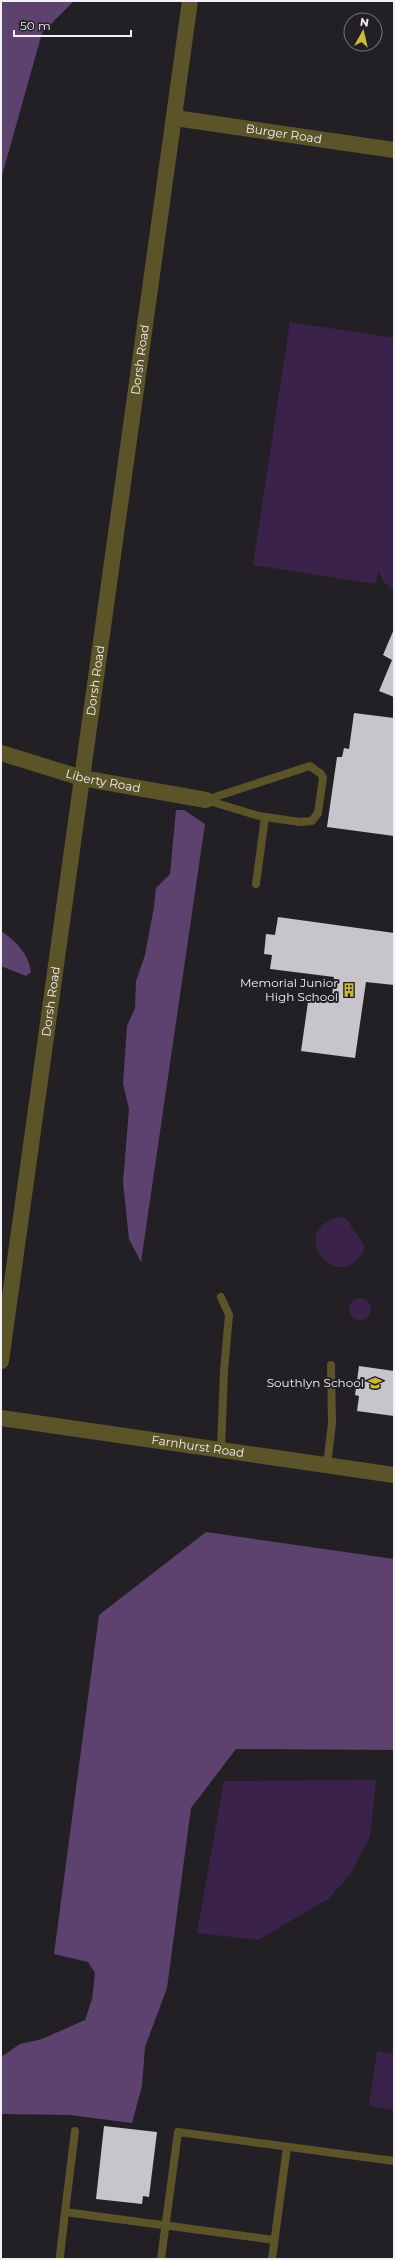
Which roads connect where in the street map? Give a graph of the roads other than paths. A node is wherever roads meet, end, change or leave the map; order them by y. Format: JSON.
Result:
{"nodes":[{"id":1,"x":190,"y":1,"type":"edge"},
{"id":2,"x":175,"y":118,"type":"junction"},
{"id":3,"x":394,"y":150,"type":"edge"},
{"id":4,"x":1,"y":753,"type":"edge"},
{"id":5,"x":82,"y":778,"type":"junction"},
{"id":6,"x":206,"y":800,"type":"junction"},
{"id":7,"x":265,"y":817,"type":"junction"},
{"id":8,"x":256,"y":884,"type":"dead end"},
{"id":9,"x":221,"y":1297,"type":"dead end"},
{"id":10,"x":1,"y":1361,"type":"edge"},
{"id":11,"x":331,"y":1365,"type":"dead end"},
{"id":12,"x":1,"y":1418,"type":"edge"},
{"id":13,"x":220,"y":1449,"type":"junction"},
{"id":14,"x":327,"y":1465,"type":"junction"},
{"id":15,"x":394,"y":1475,"type":"edge"},
{"id":16,"x":75,"y":2131,"type":"dead end"},
{"id":17,"x":287,"y":2147,"type":"junction"},
{"id":18,"x":394,"y":2161,"type":"edge"},
{"id":19,"x":65,"y":2212,"type":"junction"},
{"id":20,"x":165,"y":2226,"type":"junction"},
{"id":21,"x":274,"y":2240,"type":"junction"},
{"id":22,"x":60,"y":2256,"type":"dead end"},
{"id":23,"x":161,"y":2259,"type":"edge"},
{"id":24,"x":272,"y":2259,"type":"edge"}],
"edges":[{"from":1,"to":2,"type":"street","name":"Dorsh Road"},
{"from":2,"to":3,"type":"street","name":"Burger Road"},
{"from":2,"to":5,"type":"street","name":"Dorsh Road"},
{"from":4,"to":5,"type":"street","name":"Liberty Road"},
{"from":5,"to":6,"type":"street","name":"Liberty Road"},
{"from":5,"to":10,"type":"street","name":"Dorsh Road"},
{"from":6,"to":7,"type":"lane"},
{"from":6,"to":7,"type":"lane"},
{"from":7,"to":8,"type":"lane"},
{"from":9,"to":13,"type":"lane"},
{"from":11,"to":14,"type":"lane"},
{"from":12,"to":13,"type":"street","name":"Farnhurst Road"},
{"from":13,"to":14,"type":"street","name":"Farnhurst Road"},
{"from":14,"to":15,"type":"street","name":"Farnhurst Road"},
{"from":16,"to":19,"type":"lane"},
{"from":17,"to":18,"type":"lane"},
{"from":17,"to":20,"type":"lane"},
{"from":17,"to":21,"type":"lane"},
{"from":19,"to":20,"type":"lane"},
{"from":19,"to":22,"type":"lane"},
{"from":20,"to":21,"type":"lane"},
{"from":20,"to":23,"type":"lane"},
{"from":21,"to":24,"type":"lane"}]}
